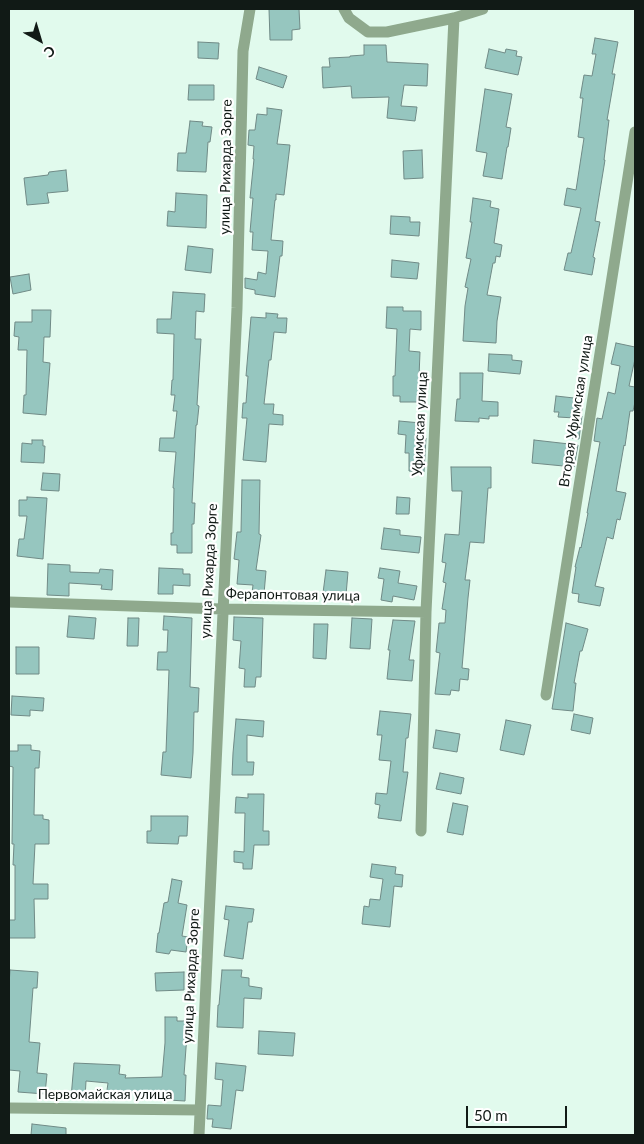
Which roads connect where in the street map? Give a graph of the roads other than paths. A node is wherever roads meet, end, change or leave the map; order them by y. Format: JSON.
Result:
{"nodes":[{"id":1,"x":250,"y":9,"type":"edge"},
{"id":2,"x":344,"y":9,"type":"edge"},
{"id":3,"x":483,"y":9,"type":"edge"},
{"id":4,"x":454,"y":18,"type":"junction"},
{"id":5,"x":635,"y":132,"type":"edge"},
{"id":6,"x":9,"y":602,"type":"edge"},
{"id":7,"x":222,"y":609,"type":"junction"},
{"id":8,"x":426,"y":612,"type":"junction"},
{"id":9,"x":546,"y":694,"type":"dead end"},
{"id":10,"x":421,"y":831,"type":"dead end"},
{"id":11,"x":9,"y":1108,"type":"edge"},
{"id":12,"x":200,"y":1110,"type":"junction"},
{"id":13,"x":199,"y":1135,"type":"edge"}],
"edges":[{"from":1,"to":7,"type":"street","name":"улица Рихарда Зорге"},
{"from":2,"to":4,"type":"street"},
{"from":3,"to":4,"type":"street"},
{"from":4,"to":8,"type":"street","name":"Уфимская улица"},
{"from":5,"to":9,"type":"street","name":"Вторая Уфимская улица"},
{"from":6,"to":7,"type":"street","name":"Ферапонтовая улица"},
{"from":7,"to":8,"type":"street","name":"Ферапонтовая улица"},
{"from":7,"to":12,"type":"street","name":"улица Рихарда Зорге"},
{"from":8,"to":10,"type":"street","name":"Уфимская улица"},
{"from":11,"to":12,"type":"street","name":"Первомайская улица"},
{"from":12,"to":13,"type":"street","name":"улица Рихарда Зорге"}]}
